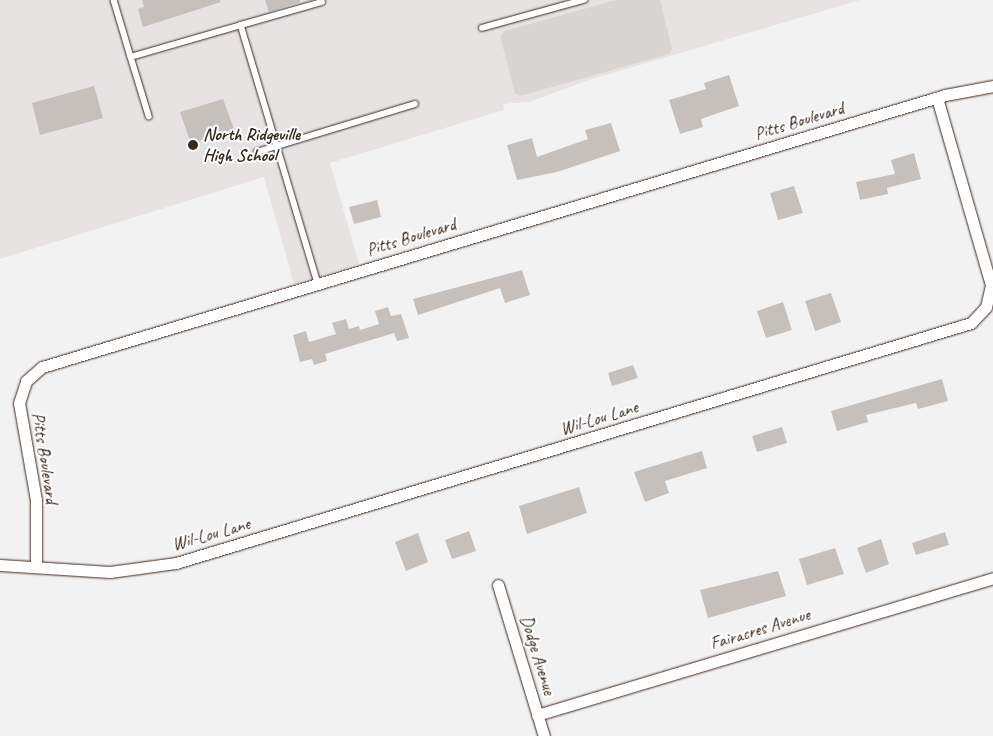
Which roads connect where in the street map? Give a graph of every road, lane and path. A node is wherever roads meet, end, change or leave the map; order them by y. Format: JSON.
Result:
{"nodes":[{"id":1,"x":114,"y":0,"type":"edge"},
{"id":2,"x":584,"y":0,"type":"edge"},
{"id":3,"x":322,"y":2,"type":"dead end"},
{"id":4,"x":241,"y":25,"type":"junction"},
{"id":5,"x":482,"y":28,"type":"dead end"},
{"id":6,"x":131,"y":57,"type":"junction"},
{"id":7,"x":993,"y":86,"type":"edge"},
{"id":8,"x":937,"y":98,"type":"junction"},
{"id":9,"x":415,"y":104,"type":"dead end"},
{"id":10,"x":149,"y":116,"type":"dead end"},
{"id":11,"x":277,"y":146,"type":"junction"},
{"id":12,"x":257,"y":152,"type":"dead end"},
{"id":13,"x":318,"y":284,"type":"junction"},
{"id":14,"x":0,"y":565,"type":"edge"},
{"id":15,"x":36,"y":566,"type":"junction"},
{"id":16,"x":993,"y":578,"type":"edge"},
{"id":17,"x":498,"y":585,"type":"dead end"},
{"id":18,"x":537,"y":714,"type":"junction"},
{"id":19,"x":544,"y":736,"type":"edge"}],
"edges":[{"from":1,"to":6,"type":"lane"},
{"from":2,"to":5,"type":"lane"},
{"from":3,"to":4,"type":"lane"},
{"from":4,"to":6,"type":"lane"},
{"from":4,"to":11,"type":"lane"},
{"from":6,"to":10,"type":"lane"},
{"from":7,"to":8,"type":"street","name":"Pitts Boulevard"},
{"from":8,"to":13,"type":"street","name":"Pitts Boulevard"},
{"from":8,"to":15,"type":"street","name":"Wil-Lou Lane"},
{"from":9,"to":11,"type":"lane"},
{"from":11,"to":12,"type":"lane"},
{"from":11,"to":13,"type":"lane"},
{"from":13,"to":15,"type":"street","name":"Pitts Boulevard"},
{"from":14,"to":15,"type":"street","name":"Wil-Lou Lane"},
{"from":16,"to":18,"type":"street","name":"Fairacres Avenue"},
{"from":17,"to":18,"type":"street","name":"Dodge Avenue"},
{"from":18,"to":19,"type":"street","name":"Dodge Avenue"}]}
